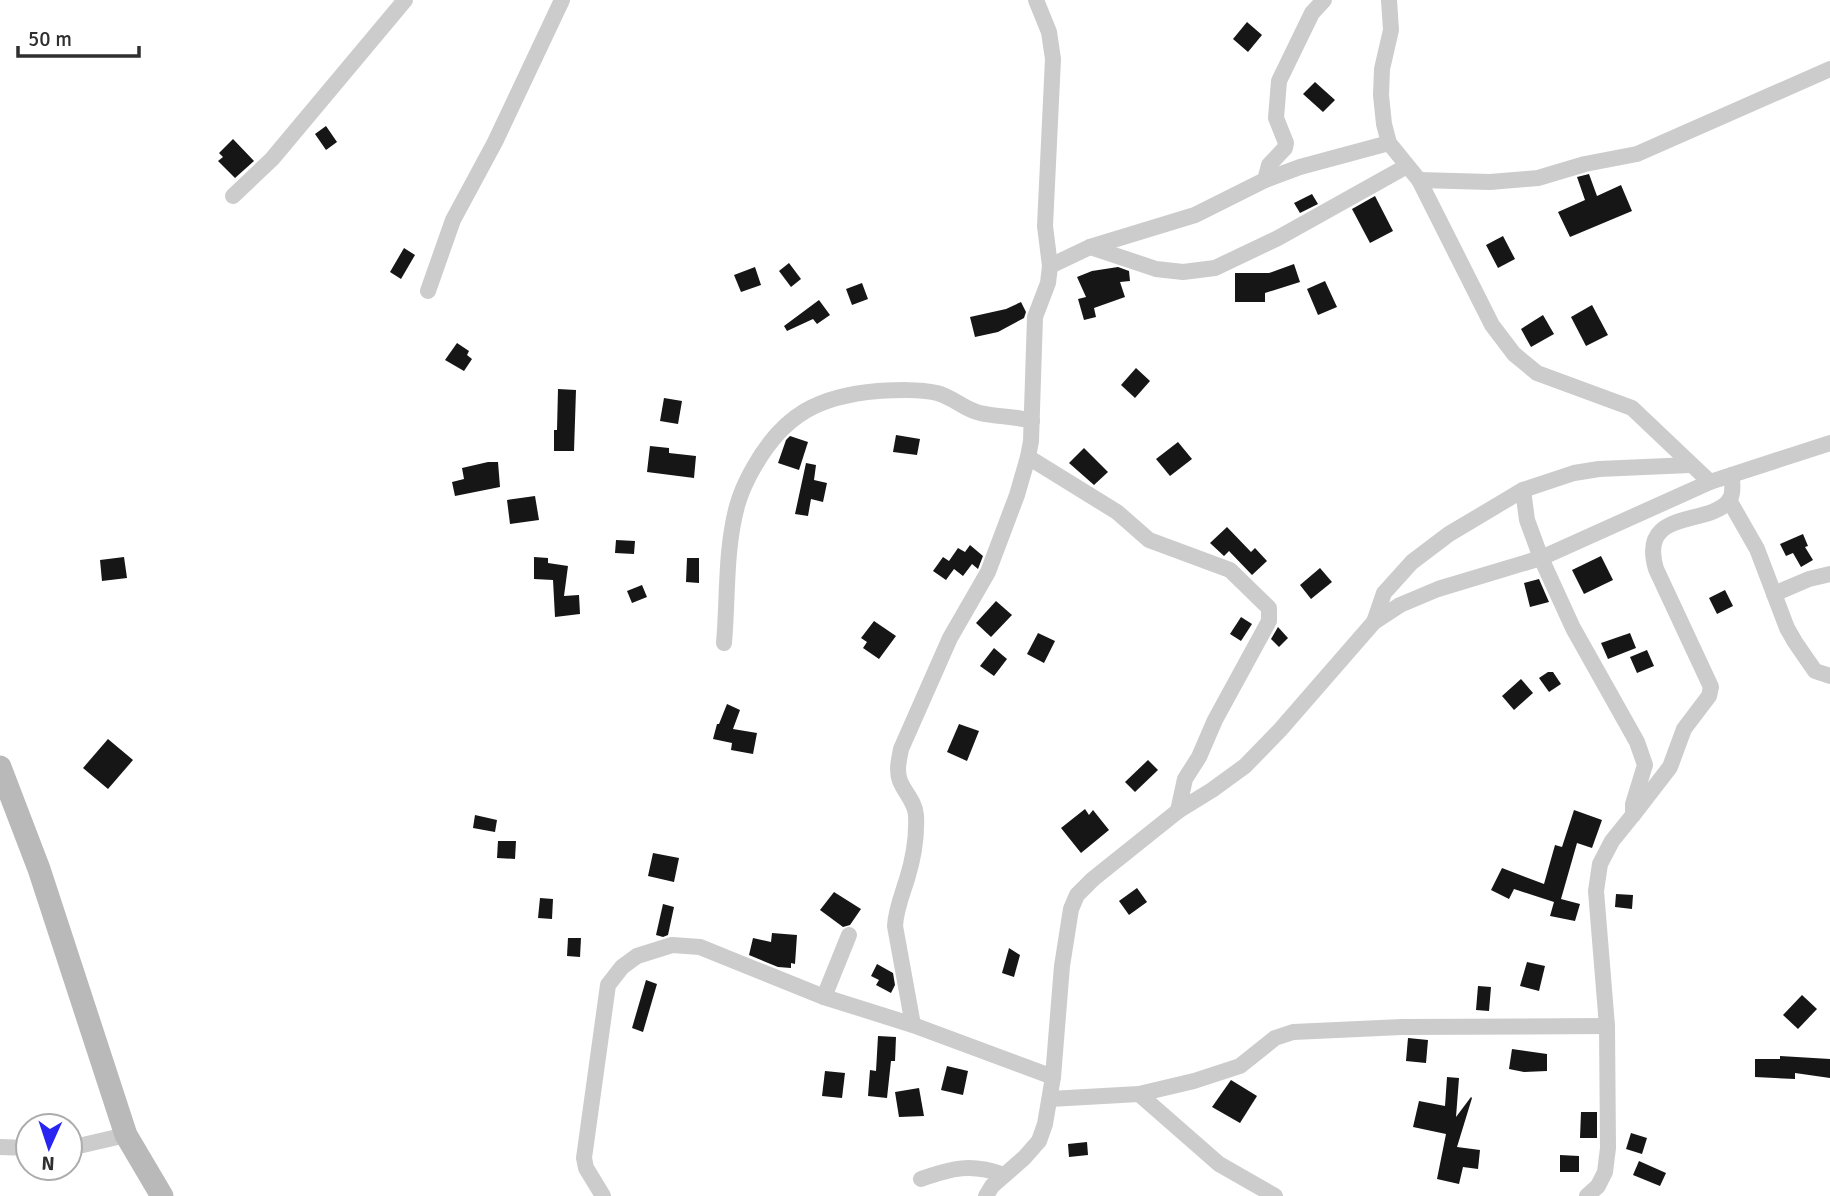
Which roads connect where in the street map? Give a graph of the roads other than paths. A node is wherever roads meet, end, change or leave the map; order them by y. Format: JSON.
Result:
{"nodes":[{"id":1,"x":405,"y":0,"type":"edge"},
{"id":2,"x":562,"y":0,"type":"edge"},
{"id":3,"x":1036,"y":0,"type":"edge"},
{"id":4,"x":1324,"y":0,"type":"edge"},
{"id":5,"x":1389,"y":0,"type":"edge"},
{"id":6,"x":1830,"y":69,"type":"edge"},
{"id":7,"x":1389,"y":144,"type":"junction"},
{"id":8,"x":1407,"y":166,"type":"junction"},
{"id":9,"x":1265,"y":180,"type":"junction"},
{"id":10,"x":1419,"y":180,"type":"junction"},
{"id":11,"x":233,"y":196,"type":"dead end"},
{"id":12,"x":1090,"y":247,"type":"junction"},
{"id":13,"x":1050,"y":266,"type":"junction"},
{"id":14,"x":428,"y":290,"type":"dead end"},
{"id":15,"x":1032,"y":421,"type":"junction"},
{"id":16,"x":1830,"y":443,"type":"edge"},
{"id":17,"x":1028,"y":457,"type":"junction"},
{"id":18,"x":1690,"y":465,"type":"junction"},
{"id":19,"x":1732,"y":475,"type":"junction"},
{"id":20,"x":1710,"y":482,"type":"junction"},
{"id":21,"x":1522,"y":490,"type":"junction"},
{"id":22,"x":1729,"y":500,"type":"junction"},
{"id":23,"x":1541,"y":558,"type":"junction"},
{"id":24,"x":1830,"y":574,"type":"edge"},
{"id":25,"x":1774,"y":594,"type":"junction"},
{"id":26,"x":1374,"y":622,"type":"junction"},
{"id":27,"x":724,"y":643,"type":"dead end"},
{"id":28,"x":1830,"y":676,"type":"edge"},
{"id":29,"x":0,"y":767,"type":"edge"},
{"id":30,"x":1178,"y":811,"type":"junction"},
{"id":31,"x":1633,"y":815,"type":"junction"},
{"id":32,"x":849,"y":935,"type":"dead end"},
{"id":33,"x":824,"y":997,"type":"junction"},
{"id":34,"x":913,"y":1025,"type":"junction"},
{"id":35,"x":1608,"y":1026,"type":"junction"},
{"id":36,"x":1053,"y":1077,"type":"junction"},
{"id":37,"x":1139,"y":1094,"type":"junction"},
{"id":38,"x":1050,"y":1099,"type":"junction"},
{"id":39,"x":126,"y":1135,"type":"junction"},
{"id":40,"x":84,"y":1145,"type":"edge"},
{"id":41,"x":1004,"y":1175,"type":"junction"},
{"id":42,"x":920,"y":1179,"type":"dead end"},
{"id":43,"x":162,"y":1196,"type":"edge"},
{"id":44,"x":603,"y":1196,"type":"edge"},
{"id":45,"x":986,"y":1196,"type":"edge"},
{"id":46,"x":1275,"y":1196,"type":"edge"},
{"id":47,"x":1587,"y":1196,"type":"edge"}],
"edges":[{"from":1,"to":11,"type":"street"},
{"from":2,"to":14,"type":"street"},
{"from":3,"to":13,"type":"street"},
{"from":4,"to":9,"type":"street"},
{"from":5,"to":7,"type":"street"},
{"from":6,"to":10,"type":"street"},
{"from":7,"to":8,"type":"street"},
{"from":7,"to":9,"type":"street"},
{"from":8,"to":10,"type":"street"},
{"from":8,"to":12,"type":"street"},
{"from":9,"to":12,"type":"street"},
{"from":10,"to":18,"type":"street"},
{"from":12,"to":13,"type":"street"},
{"from":13,"to":15,"type":"street"},
{"from":15,"to":17,"type":"street"},
{"from":15,"to":27,"type":"street"},
{"from":16,"to":19,"type":"street"},
{"from":17,"to":30,"type":"street"},
{"from":17,"to":34,"type":"street"},
{"from":18,"to":20,"type":"street"},
{"from":18,"to":21,"type":"street"},
{"from":19,"to":20,"type":"street"},
{"from":19,"to":22,"type":"street"},
{"from":20,"to":23,"type":"street"},
{"from":21,"to":23,"type":"street"},
{"from":21,"to":26,"type":"street"},
{"from":22,"to":25,"type":"street"},
{"from":22,"to":31,"type":"street"},
{"from":23,"to":26,"type":"street"},
{"from":23,"to":31,"type":"street"},
{"from":24,"to":25,"type":"street"},
{"from":25,"to":28,"type":"street"},
{"from":26,"to":30,"type":"street"},
{"from":29,"to":39,"type":"street"},
{"from":30,"to":36,"type":"street"},
{"from":31,"to":35,"type":"street"},
{"from":32,"to":33,"type":"street"},
{"from":33,"to":34,"type":"street"},
{"from":33,"to":44,"type":"street"},
{"from":34,"to":36,"type":"street"},
{"from":35,"to":37,"type":"street"},
{"from":35,"to":47,"type":"street"},
{"from":36,"to":38,"type":"street"},
{"from":37,"to":38,"type":"street"},
{"from":37,"to":46,"type":"street"},
{"from":38,"to":41,"type":"street"},
{"from":39,"to":40,"type":"street"},
{"from":39,"to":43,"type":"street"},
{"from":41,"to":42,"type":"street"},
{"from":41,"to":45,"type":"street"}]}
